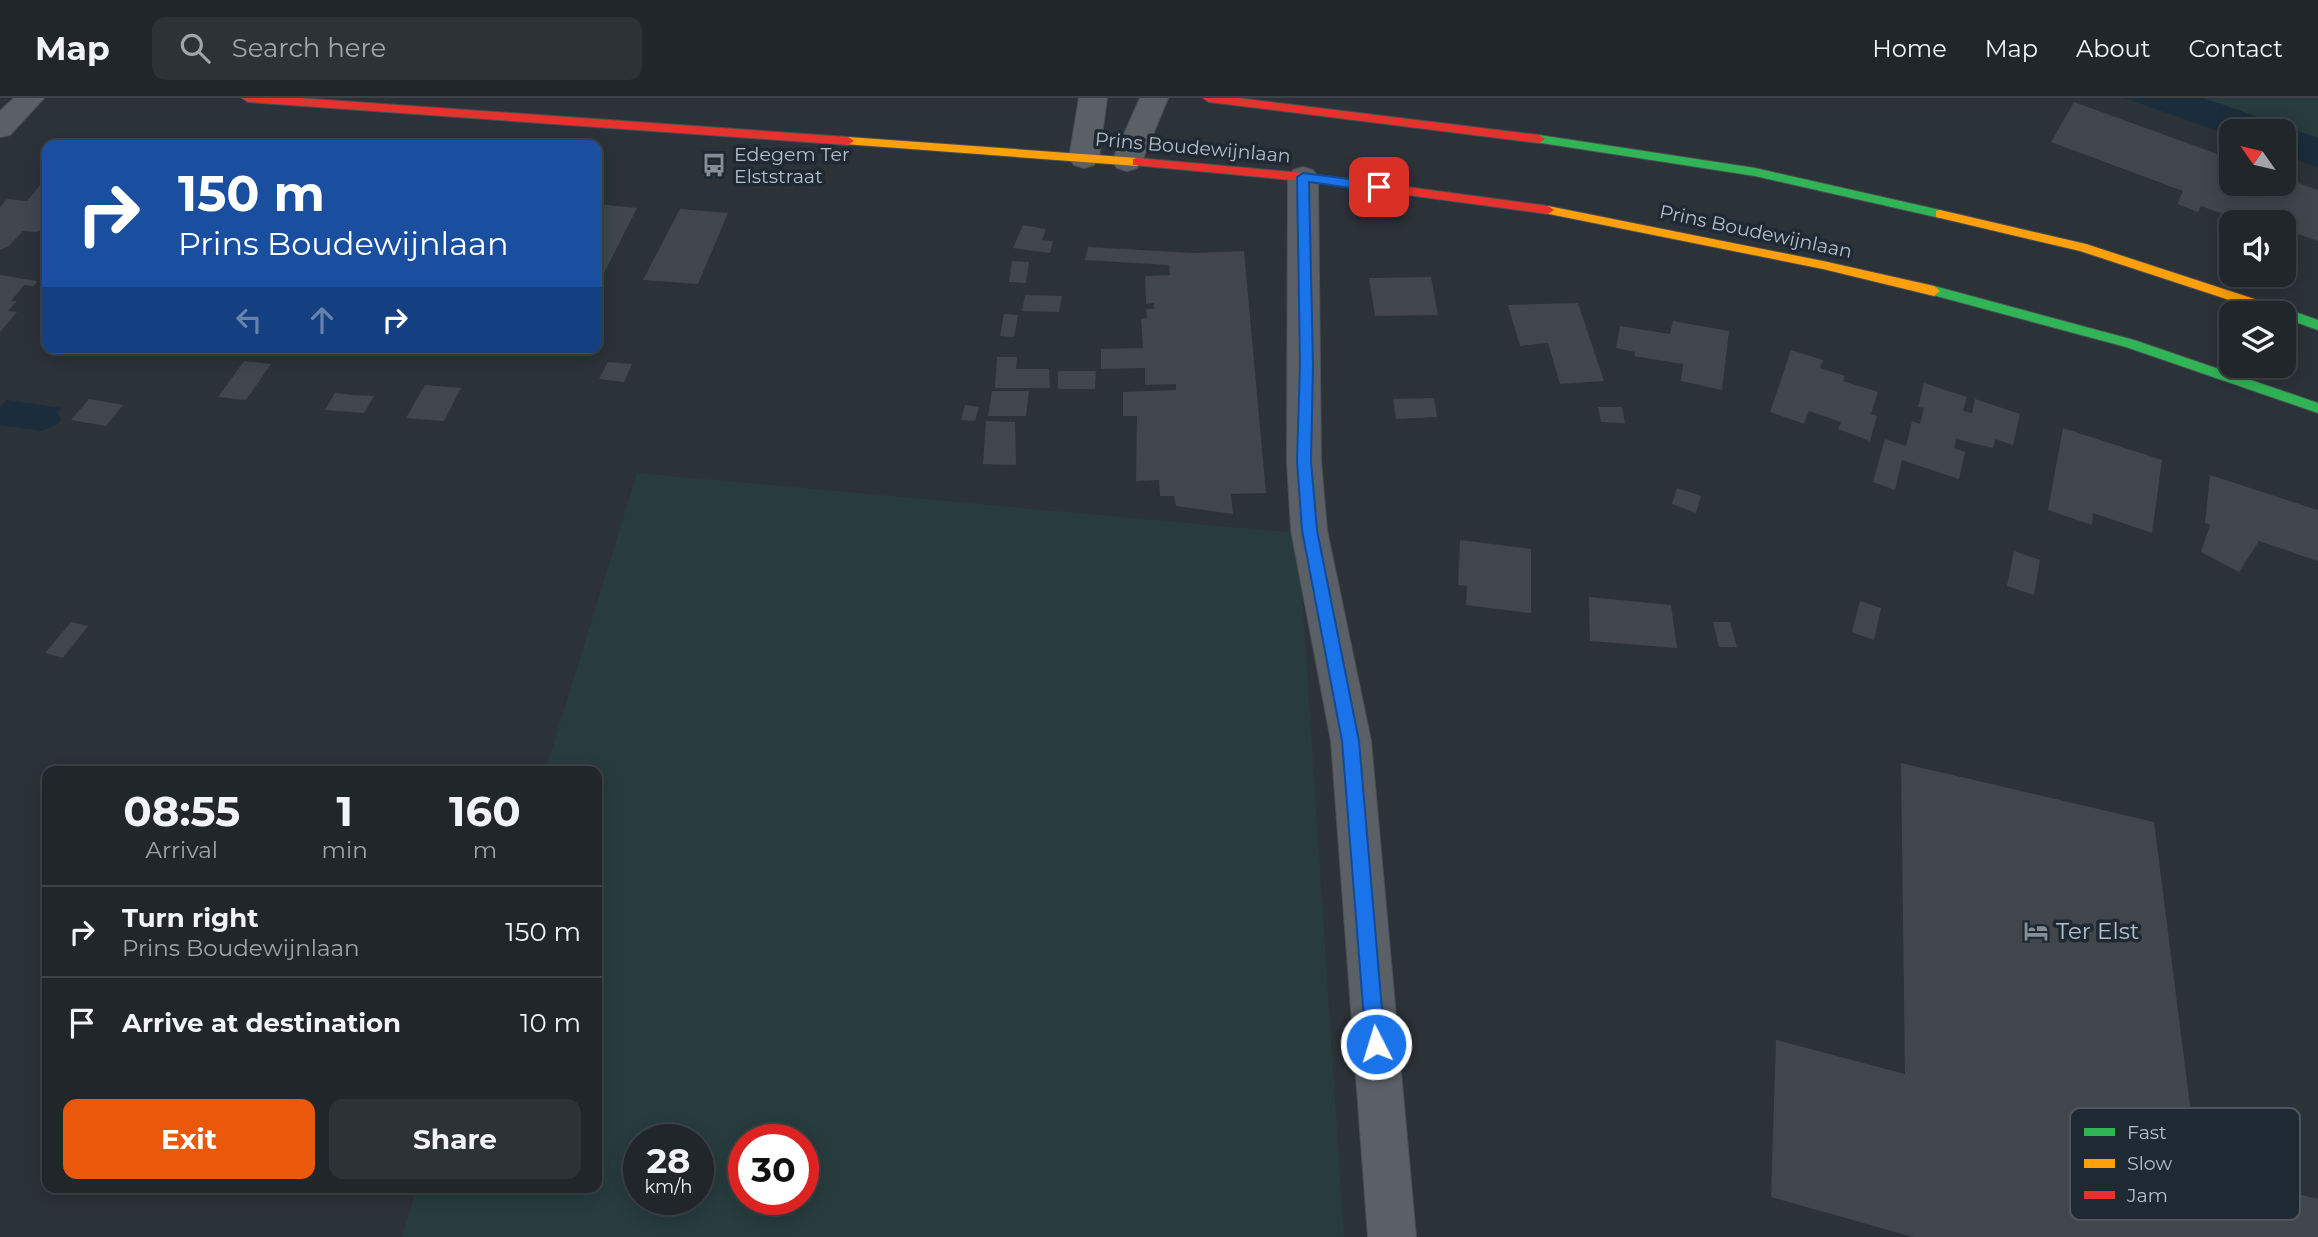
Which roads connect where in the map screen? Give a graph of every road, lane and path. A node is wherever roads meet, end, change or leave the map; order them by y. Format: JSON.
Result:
{"nodes":[{"id":1,"x":30,"y":98,"type":"edge"},
{"id":2,"x":248,"y":98,"type":"edge"},
{"id":3,"x":1093,"y":98,"type":"edge"},
{"id":4,"x":1154,"y":98,"type":"edge"},
{"id":5,"x":1209,"y":98,"type":"edge"},
{"id":6,"x":0,"y":128,"type":"edge"},
{"id":7,"x":1084,"y":158,"type":"junction"},
{"id":8,"x":1127,"y":161,"type":"junction"},
{"id":9,"x":1303,"y":177,"type":"junction"},
{"id":10,"x":2247,"y":301,"type":"edge"},
{"id":11,"x":2296,"y":317,"type":"edge"},
{"id":12,"x":2318,"y":325,"type":"edge"},
{"id":13,"x":2318,"y":408,"type":"edge"},
{"id":14,"x":1392,"y":1237,"type":"edge"}],
"edges":[{"from":1,"to":6,"type":"street"},
{"from":2,"to":7,"type":"main road","name":"Prins Boudewijnlaan"},
{"from":3,"to":7,"type":"street"},
{"from":4,"to":8,"type":"street"},
{"from":5,"to":10,"type":"main road"},
{"from":7,"to":8,"type":"main road","name":"Prins Boudewijnlaan"},
{"from":8,"to":9,"type":"main road","name":"Prins Boudewijnlaan"},
{"from":9,"to":13,"type":"main road","name":"Prins Boudewijnlaan"},
{"from":9,"to":14,"type":"street"},
{"from":11,"to":12,"type":"main road"}]}
